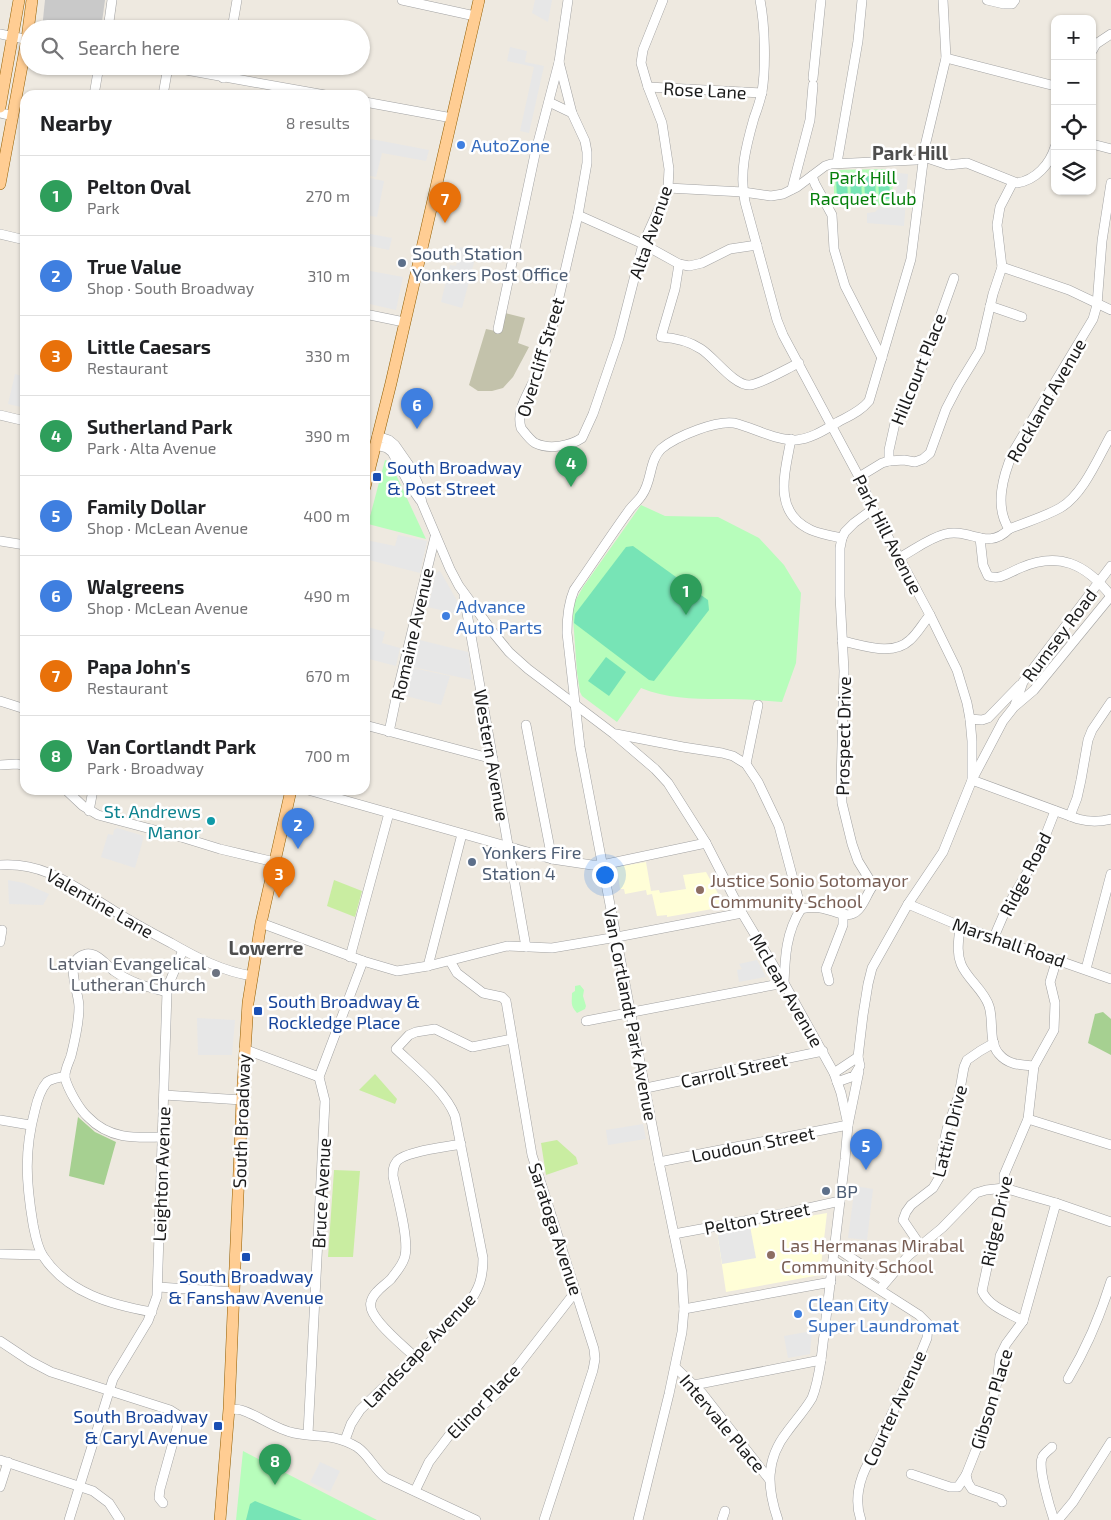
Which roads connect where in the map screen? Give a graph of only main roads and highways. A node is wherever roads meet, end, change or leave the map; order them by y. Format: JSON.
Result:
{"nodes":[{"id":1,"x":20,"y":0,"type":"edge"},
{"id":2,"x":32,"y":0,"type":"edge"},
{"id":3,"x":479,"y":0,"type":"edge"},
{"id":4,"x":30,"y":20,"type":"edge"},
{"id":5,"x":21,"y":75,"type":"edge"},
{"id":6,"x":0,"y":107,"type":"edge"},
{"id":7,"x":0,"y":184,"type":"edge"},
{"id":8,"x":370,"y":466,"type":"edge"},
{"id":9,"x":290,"y":795,"type":"edge"},
{"id":10,"x":220,"y":1520,"type":"edge"}],
"edges":[{"from":1,"to":6,"type":"main road"},
{"from":2,"to":4,"type":"main road"},
{"from":3,"to":8,"type":"main road"},
{"from":5,"to":7,"type":"main road"},
{"from":9,"to":10,"type":"main road","name":"South Broadway"}]}
